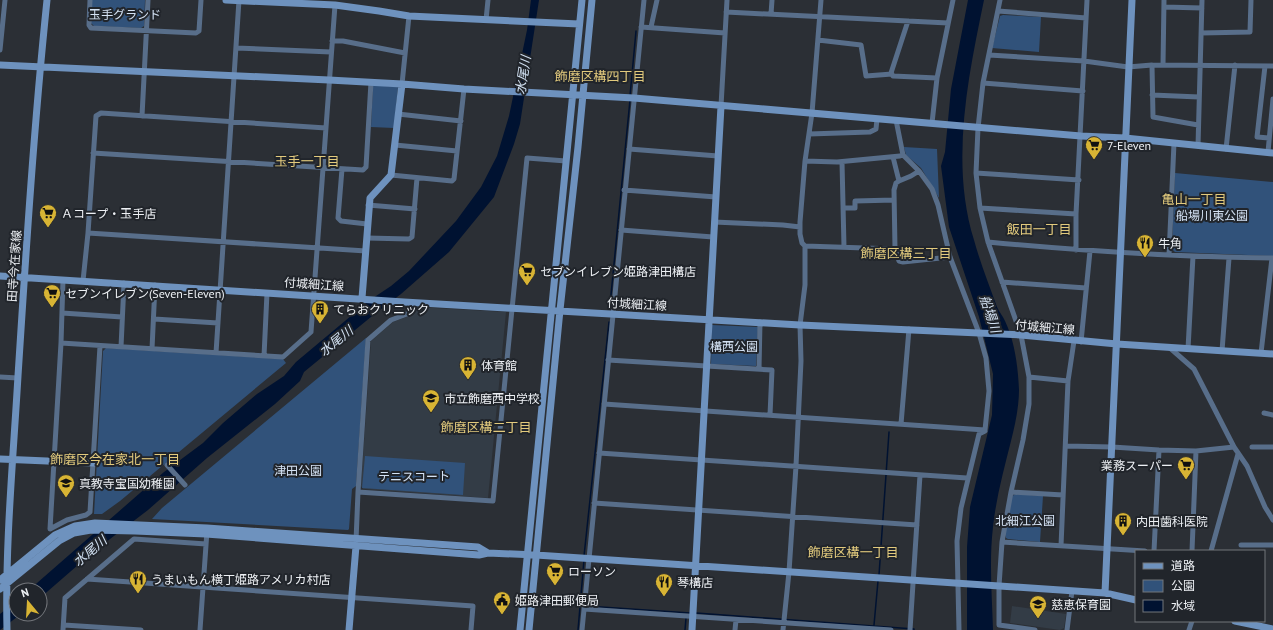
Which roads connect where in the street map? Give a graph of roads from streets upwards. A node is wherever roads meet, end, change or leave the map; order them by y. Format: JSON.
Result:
{"nodes":[{"id":1,"x":5,"y":0,"type":"edge"},
{"id":2,"x":47,"y":0,"type":"edge"},
{"id":3,"x":90,"y":0,"type":"edge"},
{"id":4,"x":148,"y":0,"type":"edge"},
{"id":5,"x":201,"y":0,"type":"edge"},
{"id":6,"x":226,"y":0,"type":"edge"},
{"id":7,"x":238,"y":0,"type":"edge"},
{"id":8,"x":488,"y":0,"type":"edge"},
{"id":9,"x":582,"y":0,"type":"edge"},
{"id":10,"x":592,"y":0,"type":"edge"},
{"id":11,"x":644,"y":0,"type":"edge"},
{"id":12,"x":657,"y":0,"type":"edge"},
{"id":13,"x":727,"y":0,"type":"edge"},
{"id":14,"x":772,"y":0,"type":"edge"},
{"id":15,"x":821,"y":0,"type":"edge"},
{"id":16,"x":953,"y":0,"type":"edge"},
{"id":17,"x":1000,"y":0,"type":"edge"},
{"id":18,"x":1087,"y":0,"type":"edge"},
{"id":19,"x":1132,"y":0,"type":"edge"},
{"id":20,"x":1164,"y":0,"type":"edge"},
{"id":21,"x":1202,"y":0,"type":"edge"},
{"id":22,"x":1251,"y":0,"type":"edge"},
{"id":23,"x":335,"y":5,"type":"junction"},
{"id":24,"x":1164,"y":8,"type":"junction"},
{"id":25,"x":1202,"y":8,"type":"junction"},
{"id":26,"x":998,"y":10,"type":"junction"},
{"id":27,"x":726,"y":12,"type":"junction"},
{"id":28,"x":771,"y":14,"type":"junction"},
{"id":29,"x":409,"y":16,"type":"junction"},
{"id":30,"x":820,"y":16,"type":"junction"},
{"id":31,"x":1086,"y":18,"type":"junction"},
{"id":32,"x":486,"y":20,"type":"junction"},
{"id":33,"x":908,"y":21,"type":"junction"},
{"id":34,"x":1,"y":23,"type":"edge"},
{"id":35,"x":948,"y":23,"type":"junction"},
{"id":36,"x":579,"y":24,"type":"junction"},
{"id":37,"x":641,"y":27,"type":"junction"},
{"id":38,"x":651,"y":27,"type":"junction"},
{"id":39,"x":146,"y":31,"type":"junction"},
{"id":40,"x":725,"y":32,"type":"junction"},
{"id":41,"x":1201,"y":33,"type":"junction"},
{"id":42,"x":818,"y":40,"type":"junction"},
{"id":43,"x":332,"y":41,"type":"junction"},
{"id":44,"x":236,"y":48,"type":"junction"},
{"id":45,"x":0,"y":50,"type":"edge"},
{"id":46,"x":331,"y":52,"type":"junction"},
{"id":47,"x":405,"y":53,"type":"junction"},
{"id":48,"x":989,"y":55,"type":"junction"},
{"id":49,"x":1084,"y":61,"type":"junction"},
{"id":50,"x":1200,"y":64,"type":"junction"},
{"id":51,"x":0,"y":65,"type":"edge"},
{"id":52,"x":1152,"y":65,"type":"junction"},
{"id":53,"x":1163,"y":65,"type":"junction"},
{"id":54,"x":1236,"y":65,"type":"junction"},
{"id":55,"x":1128,"y":66,"type":"junction"},
{"id":56,"x":1265,"y":66,"type":"junction"},
{"id":57,"x":1273,"y":66,"type":"edge"},
{"id":58,"x":40,"y":68,"type":"junction"},
{"id":59,"x":144,"y":72,"type":"junction"},
{"id":60,"x":892,"y":74,"type":"junction"},
{"id":61,"x":235,"y":76,"type":"junction"},
{"id":62,"x":937,"y":78,"type":"junction"},
{"id":63,"x":329,"y":80,"type":"junction"},
{"id":64,"x":371,"y":82,"type":"junction"},
{"id":65,"x":983,"y":83,"type":"junction"},
{"id":66,"x":402,"y":84,"type":"junction"},
{"id":67,"x":464,"y":89,"type":"junction"},
{"id":68,"x":1083,"y":91,"type":"junction"},
{"id":69,"x":572,"y":95,"type":"junction"},
{"id":70,"x":582,"y":96,"type":"junction"},
{"id":71,"x":1152,"y":96,"type":"junction"},
{"id":72,"x":1199,"y":96,"type":"junction"},
{"id":73,"x":634,"y":98,"type":"junction"},
{"id":74,"x":1273,"y":100,"type":"edge"},
{"id":75,"x":721,"y":106,"type":"junction"},
{"id":76,"x":812,"y":113,"type":"junction"},
{"id":77,"x":398,"y":114,"type":"junction"},
{"id":78,"x":142,"y":116,"type":"junction"},
{"id":79,"x":877,"y":118,"type":"junction"},
{"id":80,"x":896,"y":120,"type":"junction"},
{"id":81,"x":232,"y":121,"type":"junction"},
{"id":82,"x":461,"y":121,"type":"junction"},
{"id":83,"x":932,"y":123,"type":"junction"},
{"id":84,"x":1198,"y":125,"type":"junction"},
{"id":85,"x":326,"y":128,"type":"junction"},
{"id":86,"x":978,"y":128,"type":"junction"},
{"id":87,"x":809,"y":134,"type":"junction"},
{"id":88,"x":1081,"y":136,"type":"junction"},
{"id":89,"x":1125,"y":138,"type":"junction"},
{"id":90,"x":1269,"y":138,"type":"junction"},
{"id":91,"x":1174,"y":143,"type":"junction"},
{"id":92,"x":394,"y":145,"type":"junction"},
{"id":93,"x":1198,"y":146,"type":"junction"},
{"id":94,"x":629,"y":149,"type":"junction"},
{"id":95,"x":1226,"y":149,"type":"junction"},
{"id":96,"x":457,"y":151,"type":"junction"},
{"id":97,"x":93,"y":153,"type":"junction"},
{"id":98,"x":1270,"y":153,"type":"edge"},
{"id":99,"x":903,"y":155,"type":"junction"},
{"id":100,"x":718,"y":156,"type":"junction"},
{"id":101,"x":893,"y":157,"type":"junction"},
{"id":102,"x":228,"y":161,"type":"junction"},
{"id":103,"x":566,"y":161,"type":"junction"},
{"id":104,"x":805,"y":161,"type":"junction"},
{"id":105,"x":842,"y":162,"type":"junction"},
{"id":106,"x":323,"y":167,"type":"junction"},
{"id":107,"x":342,"y":169,"type":"junction"},
{"id":108,"x":920,"y":171,"type":"junction"},
{"id":109,"x":976,"y":173,"type":"junction"},
{"id":110,"x":391,"y":175,"type":"junction"},
{"id":111,"x":417,"y":178,"type":"junction"},
{"id":112,"x":1079,"y":180,"type":"junction"},
{"id":113,"x":899,"y":181,"type":"junction"},
{"id":114,"x":624,"y":190,"type":"junction"},
{"id":115,"x":716,"y":196,"type":"junction"},
{"id":116,"x":894,"y":200,"type":"junction"},
{"id":117,"x":368,"y":205,"type":"junction"},
{"id":118,"x":843,"y":208,"type":"junction"},
{"id":119,"x":980,"y":208,"type":"junction"},
{"id":120,"x":415,"y":209,"type":"junction"},
{"id":121,"x":1076,"y":214,"type":"junction"},
{"id":122,"x":714,"y":222,"type":"junction"},
{"id":123,"x":367,"y":224,"type":"junction"},
{"id":124,"x":800,"y":228,"type":"junction"},
{"id":125,"x":621,"y":230,"type":"junction"},
{"id":126,"x":88,"y":233,"type":"junction"},
{"id":127,"x":713,"y":237,"type":"junction"},
{"id":128,"x":366,"y":238,"type":"junction"},
{"id":129,"x":224,"y":242,"type":"junction"},
{"id":130,"x":988,"y":242,"type":"junction"},
{"id":131,"x":805,"y":246,"type":"junction"},
{"id":132,"x":318,"y":247,"type":"junction"},
{"id":133,"x":844,"y":247,"type":"junction"},
{"id":134,"x":895,"y":249,"type":"junction"},
{"id":135,"x":1076,"y":250,"type":"junction"},
{"id":136,"x":366,"y":251,"type":"junction"},
{"id":137,"x":1090,"y":251,"type":"junction"},
{"id":138,"x":1120,"y":252,"type":"junction"},
{"id":139,"x":1169,"y":255,"type":"junction"},
{"id":140,"x":1193,"y":256,"type":"junction"},
{"id":141,"x":950,"y":257,"type":"junction"},
{"id":142,"x":1229,"y":258,"type":"junction"},
{"id":143,"x":1272,"y":258,"type":"edge"},
{"id":144,"x":0,"y":276,"type":"edge"},
{"id":145,"x":24,"y":277,"type":"junction"},
{"id":146,"x":63,"y":280,"type":"junction"},
{"id":147,"x":83,"y":281,"type":"junction"},
{"id":148,"x":1002,"y":282,"type":"junction"},
{"id":149,"x":124,"y":283,"type":"junction"},
{"id":150,"x":155,"y":285,"type":"junction"},
{"id":151,"x":1086,"y":288,"type":"junction"},
{"id":152,"x":220,"y":290,"type":"junction"},
{"id":153,"x":267,"y":292,"type":"junction"},
{"id":154,"x":314,"y":296,"type":"junction"},
{"id":155,"x":362,"y":298,"type":"junction"},
{"id":156,"x":413,"y":302,"type":"junction"},
{"id":157,"x":512,"y":308,"type":"junction"},
{"id":158,"x":551,"y":310,"type":"junction"},
{"id":159,"x":560,"y":310,"type":"junction"},
{"id":160,"x":62,"y":313,"type":"junction"},
{"id":161,"x":612,"y":314,"type":"junction"},
{"id":162,"x":122,"y":317,"type":"junction"},
{"id":163,"x":154,"y":319,"type":"junction"},
{"id":164,"x":709,"y":319,"type":"junction"},
{"id":165,"x":760,"y":322,"type":"junction"},
{"id":166,"x":218,"y":323,"type":"junction"},
{"id":167,"x":800,"y":325,"type":"junction"},
{"id":168,"x":909,"y":329,"type":"junction"},
{"id":169,"x":980,"y":333,"type":"junction"},
{"id":170,"x":1018,"y":335,"type":"junction"},
{"id":171,"x":1078,"y":341,"type":"junction"},
{"id":172,"x":61,"y":343,"type":"junction"},
{"id":173,"x":1116,"y":344,"type":"junction"},
{"id":174,"x":100,"y":346,"type":"junction"},
{"id":175,"x":121,"y":347,"type":"junction"},
{"id":176,"x":1170,"y":348,"type":"junction"},
{"id":177,"x":1188,"y":349,"type":"junction"},
{"id":178,"x":152,"y":350,"type":"junction"},
{"id":179,"x":1222,"y":351,"type":"junction"},
{"id":180,"x":216,"y":353,"type":"junction"},
{"id":181,"x":1261,"y":353,"type":"junction"},
{"id":182,"x":1273,"y":354,"type":"edge"},
{"id":183,"x":264,"y":356,"type":"junction"},
{"id":184,"x":608,"y":360,"type":"junction"},
{"id":185,"x":706,"y":367,"type":"junction"},
{"id":186,"x":759,"y":370,"type":"junction"},
{"id":187,"x":0,"y":377,"type":"edge"},
{"id":188,"x":1029,"y":377,"type":"junction"},
{"id":189,"x":18,"y":378,"type":"junction"},
{"id":190,"x":1068,"y":380,"type":"junction"},
{"id":191,"x":604,"y":404,"type":"junction"},
{"id":192,"x":704,"y":411,"type":"junction"},
{"id":193,"x":1264,"y":413,"type":"dead end"},
{"id":194,"x":770,"y":415,"type":"junction"},
{"id":195,"x":1273,"y":415,"type":"edge"},
{"id":196,"x":799,"y":417,"type":"junction"},
{"id":197,"x":901,"y":424,"type":"junction"},
{"id":198,"x":986,"y":430,"type":"junction"},
{"id":199,"x":1066,"y":446,"type":"junction"},
{"id":200,"x":1112,"y":447,"type":"junction"},
{"id":201,"x":1234,"y":447,"type":"junction"},
{"id":202,"x":1252,"y":447,"type":"dead end"},
{"id":203,"x":1273,"y":447,"type":"edge"},
{"id":204,"x":1159,"y":450,"type":"junction"},
{"id":205,"x":1196,"y":451,"type":"junction"},
{"id":206,"x":599,"y":453,"type":"junction"},
{"id":207,"x":1238,"y":454,"type":"junction"},
{"id":208,"x":0,"y":459,"type":"edge"},
{"id":209,"x":12,"y":459,"type":"junction"},
{"id":210,"x":701,"y":460,"type":"junction"},
{"id":211,"x":54,"y":461,"type":"junction"},
{"id":212,"x":94,"y":463,"type":"junction"},
{"id":213,"x":167,"y":465,"type":"dead end"},
{"id":214,"x":796,"y":466,"type":"junction"},
{"id":215,"x":920,"y":476,"type":"junction"},
{"id":216,"x":967,"y":478,"type":"junction"},
{"id":217,"x":185,"y":485,"type":"dead end"},
{"id":218,"x":358,"y":492,"type":"junction"},
{"id":219,"x":1011,"y":492,"type":"junction"},
{"id":220,"x":1063,"y":495,"type":"junction"},
{"id":221,"x":594,"y":503,"type":"junction"},
{"id":222,"x":698,"y":510,"type":"junction"},
{"id":223,"x":792,"y":517,"type":"junction"},
{"id":224,"x":1273,"y":520,"type":"edge"},
{"id":225,"x":917,"y":525,"type":"junction"},
{"id":226,"x":207,"y":531,"type":"junction"},
{"id":227,"x":357,"y":538,"type":"junction"},
{"id":228,"x":1002,"y":542,"type":"junction"},
{"id":229,"x":206,"y":544,"type":"junction"},
{"id":230,"x":1240,"y":545,"type":"dead end"},
{"id":231,"x":356,"y":546,"type":"junction"},
{"id":232,"x":1061,"y":546,"type":"junction"},
{"id":233,"x":1273,"y":546,"type":"edge"},
{"id":234,"x":1107,"y":548,"type":"junction"},
{"id":235,"x":1135,"y":550,"type":"edge"},
{"id":236,"x":1154,"y":550,"type":"edge"},
{"id":237,"x":1192,"y":550,"type":"edge"},
{"id":238,"x":1211,"y":550,"type":"edge"},
{"id":239,"x":488,"y":553,"type":"junction"},
{"id":240,"x":527,"y":555,"type":"junction"},
{"id":241,"x":536,"y":555,"type":"junction"},
{"id":242,"x":589,"y":558,"type":"junction"},
{"id":243,"x":696,"y":565,"type":"junction"},
{"id":244,"x":789,"y":572,"type":"junction"},
{"id":245,"x":7,"y":574,"type":"junction"},
{"id":246,"x":87,"y":579,"type":"junction"},
{"id":247,"x":914,"y":580,"type":"junction"},
{"id":248,"x":3,"y":582,"type":"edge"},
{"id":249,"x":958,"y":583,"type":"junction"},
{"id":250,"x":998,"y":586,"type":"junction"},
{"id":251,"x":203,"y":588,"type":"junction"},
{"id":252,"x":0,"y":589,"type":"edge"},
{"id":253,"x":1072,"y":591,"type":"junction"},
{"id":254,"x":1105,"y":593,"type":"junction"},
{"id":255,"x":352,"y":598,"type":"junction"},
{"id":256,"x":1135,"y":600,"type":"edge"},
{"id":257,"x":584,"y":609,"type":"junction"},
{"id":258,"x":693,"y":617,"type":"junction"},
{"id":259,"x":736,"y":620,"type":"junction"},
{"id":260,"x":1240,"y":622,"type":"edge"},
{"id":261,"x":784,"y":623,"type":"junction"},
{"id":262,"x":63,"y":627,"type":"edge"},
{"id":263,"x":1273,"y":629,"type":"edge"},
{"id":264,"x":7,"y":630,"type":"edge"},
{"id":265,"x":141,"y":630,"type":"edge"},
{"id":266,"x":200,"y":630,"type":"edge"},
{"id":267,"x":349,"y":630,"type":"edge"},
{"id":268,"x":471,"y":630,"type":"edge"},
{"id":269,"x":520,"y":630,"type":"edge"},
{"id":270,"x":529,"y":630,"type":"edge"},
{"id":271,"x":582,"y":630,"type":"edge"},
{"id":272,"x":692,"y":630,"type":"edge"},
{"id":273,"x":735,"y":630,"type":"edge"},
{"id":274,"x":783,"y":630,"type":"edge"},
{"id":275,"x":890,"y":630,"type":"edge"},
{"id":276,"x":910,"y":630,"type":"edge"},
{"id":277,"x":959,"y":630,"type":"edge"},
{"id":278,"x":1035,"y":630,"type":"edge"},
{"id":279,"x":1067,"y":630,"type":"edge"}],
"edges":[{"from":1,"to":34,"type":"street"},
{"from":2,"to":58,"type":"street","name":"田寺今在家線"},
{"from":3,"to":39,"type":"street"},
{"from":4,"to":39,"type":"street"},
{"from":5,"to":39,"type":"street"},
{"from":6,"to":7,"type":"street"},
{"from":7,"to":23,"type":"street"},
{"from":7,"to":44,"type":"street"},
{"from":8,"to":32,"type":"street"},
{"from":9,"to":36,"type":"street"},
{"from":10,"to":70,"type":"street"},
{"from":11,"to":37,"type":"street"},
{"from":12,"to":38,"type":"street"},
{"from":13,"to":27,"type":"street"},
{"from":14,"to":28,"type":"street"},
{"from":15,"to":30,"type":"street"},
{"from":16,"to":35,"type":"street"},
{"from":17,"to":26,"type":"street"},
{"from":18,"to":31,"type":"street"},
{"from":19,"to":55,"type":"street"},
{"from":20,"to":24,"type":"street"},
{"from":21,"to":25,"type":"street"},
{"from":22,"to":41,"type":"street"},
{"from":23,"to":29,"type":"street"},
{"from":23,"to":43,"type":"street"},
{"from":24,"to":25,"type":"street"},
{"from":24,"to":53,"type":"street"},
{"from":25,"to":41,"type":"street"},
{"from":26,"to":31,"type":"street"},
{"from":26,"to":48,"type":"street"},
{"from":27,"to":28,"type":"street"},
{"from":27,"to":40,"type":"street"},
{"from":28,"to":30,"type":"street"},
{"from":29,"to":32,"type":"street"},
{"from":29,"to":47,"type":"street"},
{"from":30,"to":33,"type":"street"},
{"from":30,"to":42,"type":"street"},
{"from":31,"to":49,"type":"street"},
{"from":32,"to":36,"type":"street"},
{"from":33,"to":35,"type":"street"},
{"from":33,"to":60,"type":"street"},
{"from":34,"to":45,"type":"street"},
{"from":35,"to":62,"type":"street"},
{"from":36,"to":69,"type":"street"},
{"from":37,"to":38,"type":"street"},
{"from":37,"to":73,"type":"street"},
{"from":38,"to":40,"type":"street"},
{"from":39,"to":59,"type":"street"},
{"from":40,"to":75,"type":"street"},
{"from":41,"to":50,"type":"street"},
{"from":42,"to":60,"type":"street"},
{"from":42,"to":76,"type":"street"},
{"from":43,"to":46,"type":"street"},
{"from":43,"to":47,"type":"street"},
{"from":44,"to":46,"type":"street"},
{"from":44,"to":61,"type":"street"},
{"from":46,"to":63,"type":"street"},
{"from":47,"to":66,"type":"street"},
{"from":48,"to":49,"type":"street"},
{"from":48,"to":65,"type":"street"},
{"from":49,"to":55,"type":"street"},
{"from":49,"to":68,"type":"street"},
{"from":50,"to":53,"type":"street"},
{"from":50,"to":54,"type":"street"},
{"from":50,"to":72,"type":"street"},
{"from":51,"to":58,"type":"street"},
{"from":52,"to":53,"type":"street"},
{"from":52,"to":55,"type":"street"},
{"from":52,"to":71,"type":"street"},
{"from":54,"to":56,"type":"street"},
{"from":54,"to":95,"type":"street"},
{"from":55,"to":89,"type":"street"},
{"from":56,"to":57,"type":"street"},
{"from":56,"to":90,"type":"street"},
{"from":58,"to":59,"type":"street"},
{"from":58,"to":145,"type":"street","name":"田寺今在家線"},
{"from":59,"to":61,"type":"street"},
{"from":59,"to":78,"type":"street"},
{"from":60,"to":62,"type":"street"},
{"from":61,"to":63,"type":"street"},
{"from":61,"to":81,"type":"street"},
{"from":62,"to":83,"type":"street"},
{"from":63,"to":64,"type":"street"},
{"from":63,"to":85,"type":"street"},
{"from":64,"to":66,"type":"street"},
{"from":64,"to":107,"type":"street"},
{"from":65,"to":68,"type":"street"},
{"from":65,"to":86,"type":"street"},
{"from":66,"to":67,"type":"street"},
{"from":66,"to":77,"type":"street"},
{"from":67,"to":69,"type":"street"},
{"from":67,"to":82,"type":"street"},
{"from":68,"to":88,"type":"street"},
{"from":69,"to":70,"type":"street"},
{"from":69,"to":103,"type":"street"},
{"from":70,"to":73,"type":"street"},
{"from":70,"to":159,"type":"street"},
{"from":71,"to":72,"type":"street"},
{"from":71,"to":84,"type":"street"},
{"from":72,"to":84,"type":"street"},
{"from":73,"to":75,"type":"street"},
{"from":73,"to":94,"type":"street"},
{"from":74,"to":90,"type":"street"},
{"from":75,"to":76,"type":"street"},
{"from":75,"to":100,"type":"street"},
{"from":76,"to":79,"type":"street"},
{"from":76,"to":87,"type":"street"},
{"from":77,"to":82,"type":"street"},
{"from":77,"to":92,"type":"street"},
{"from":78,"to":81,"type":"street"},
{"from":78,"to":97,"type":"street"},
{"from":79,"to":80,"type":"street"},
{"from":79,"to":87,"type":"street"},
{"from":80,"to":83,"type":"street"},
{"from":80,"to":99,"type":"street"},
{"from":81,"to":85,"type":"street"},
{"from":81,"to":102,"type":"street"},
{"from":82,"to":96,"type":"street"},
{"from":83,"to":86,"type":"street"},
{"from":84,"to":93,"type":"street"},
{"from":85,"to":106,"type":"street"},
{"from":86,"to":88,"type":"street"},
{"from":86,"to":109,"type":"street"},
{"from":87,"to":104,"type":"street"},
{"from":88,"to":89,"type":"street"},
{"from":88,"to":112,"type":"street"},
{"from":89,"to":91,"type":"street"},
{"from":89,"to":138,"type":"street"},
{"from":90,"to":98,"type":"street"},
{"from":91,"to":93,"type":"street"},
{"from":91,"to":139,"type":"street"},
{"from":92,"to":96,"type":"street"},
{"from":92,"to":110,"type":"street"},
{"from":93,"to":95,"type":"street"},
{"from":94,"to":100,"type":"street"},
{"from":94,"to":114,"type":"street"},
{"from":95,"to":98,"type":"street"},
{"from":96,"to":111,"type":"street"},
{"from":97,"to":102,"type":"street"},
{"from":97,"to":126,"type":"street"},
{"from":99,"to":101,"type":"street"},
{"from":99,"to":108,"type":"street"},
{"from":100,"to":115,"type":"street"},
{"from":101,"to":105,"type":"street"},
{"from":101,"to":113,"type":"street"},
{"from":102,"to":106,"type":"street"},
{"from":102,"to":129,"type":"street"},
{"from":103,"to":157,"type":"street"},
{"from":103,"to":158,"type":"street"},
{"from":104,"to":105,"type":"street"},
{"from":104,"to":124,"type":"street"},
{"from":105,"to":118,"type":"street"},
{"from":106,"to":107,"type":"street"},
{"from":106,"to":132,"type":"street"},
{"from":107,"to":123,"type":"street"},
{"from":108,"to":113,"type":"street"},
{"from":108,"to":141,"type":"street"},
{"from":109,"to":112,"type":"street"},
{"from":109,"to":119,"type":"street"},
{"from":110,"to":111,"type":"street"},
{"from":110,"to":117,"type":"street"},
{"from":111,"to":120,"type":"street"},
{"from":112,"to":121,"type":"street"},
{"from":113,"to":116,"type":"street"},
{"from":114,"to":115,"type":"street"},
{"from":114,"to":125,"type":"street"},
{"from":115,"to":122,"type":"street"},
{"from":116,"to":118,"type":"street"},
{"from":116,"to":134,"type":"street"},
{"from":117,"to":120,"type":"street"},
{"from":117,"to":123,"type":"street"},
{"from":118,"to":133,"type":"street"},
{"from":119,"to":121,"type":"street"},
{"from":119,"to":130,"type":"street"},
{"from":120,"to":128,"type":"street"},
{"from":121,"to":135,"type":"street"},
{"from":122,"to":124,"type":"street"},
{"from":122,"to":127,"type":"street"},
{"from":123,"to":128,"type":"street"},
{"from":124,"to":131,"type":"street"},
{"from":125,"to":127,"type":"street"},
{"from":125,"to":161,"type":"street"},
{"from":126,"to":129,"type":"street"},
{"from":126,"to":147,"type":"street"},
{"from":127,"to":164,"type":"street"},
{"from":128,"to":136,"type":"street"},
{"from":129,"to":132,"type":"street"},
{"from":129,"to":152,"type":"street"},
{"from":130,"to":135,"type":"street"},
{"from":130,"to":148,"type":"street"},
{"from":131,"to":133,"type":"street"},
{"from":131,"to":167,"type":"street"},
{"from":132,"to":136,"type":"street"},
{"from":132,"to":154,"type":"street"},
{"from":133,"to":134,"type":"street"},
{"from":134,"to":141,"type":"street"},
{"from":135,"to":137,"type":"street"},
{"from":136,"to":155,"type":"street"},
{"from":137,"to":138,"type":"street"},
{"from":137,"to":151,"type":"street"},
{"from":138,"to":139,"type":"street"},
{"from":138,"to":173,"type":"street"},
{"from":139,"to":140,"type":"street"},
{"from":140,"to":142,"type":"street"},
{"from":140,"to":177,"type":"street"},
{"from":141,"to":169,"type":"street"},
{"from":142,"to":143,"type":"street"},
{"from":142,"to":179,"type":"street"},
{"from":143,"to":181,"type":"street"},
{"from":144,"to":145,"type":"street","name":"付城細江線"},
{"from":145,"to":146,"type":"street","name":"付城細江線"},
{"from":145,"to":189,"type":"street","name":"田寺今在家線"},
{"from":146,"to":147,"type":"street","name":"付城細江線"},
{"from":146,"to":160,"type":"street"},
{"from":147,"to":149,"type":"street","name":"付城細江線"},
{"from":148,"to":151,"type":"street"},
{"from":148,"to":170,"type":"street"},
{"from":149,"to":150,"type":"street","name":"付城細江線"},
{"from":149,"to":162,"type":"street"},
{"from":150,"to":152,"type":"street","name":"付城細江線"},
{"from":150,"to":163,"type":"street"},
{"from":151,"to":171,"type":"street"},
{"from":152,"to":153,"type":"street","name":"付城細江線"},
{"from":152,"to":166,"type":"street"},
{"from":153,"to":154,"type":"street","name":"付城細江線"},
{"from":153,"to":183,"type":"street"},
{"from":154,"to":155,"type":"street","name":"付城細江線"},
{"from":154,"to":183,"type":"street"},
{"from":155,"to":156,"type":"street","name":"付城細江線"},
{"from":156,"to":157,"type":"street","name":"付城細江線"},
{"from":156,"to":218,"type":"street"},
{"from":157,"to":158,"type":"street","name":"付城細江線"},
{"from":157,"to":218,"type":"street"},
{"from":158,"to":159,"type":"street","name":"付城細江線"},
{"from":158,"to":240,"type":"street"},
{"from":159,"to":161,"type":"street","name":"付城細江線"},
{"from":159,"to":241,"type":"street"},
{"from":160,"to":162,"type":"street"},
{"from":160,"to":172,"type":"street"},
{"from":161,"to":164,"type":"street","name":"付城細江線"},
{"from":161,"to":184,"type":"street"},
{"from":162,"to":175,"type":"street"},
{"from":163,"to":166,"type":"street"},
{"from":163,"to":178,"type":"street"},
{"from":164,"to":165,"type":"street","name":"付城細江線"},
{"from":164,"to":185,"type":"street"},
{"from":165,"to":167,"type":"street","name":"付城細江線"},
{"from":165,"to":186,"type":"street"},
{"from":166,"to":180,"type":"street"},
{"from":167,"to":168,"type":"street","name":"付城細江線"},
{"from":167,"to":196,"type":"street"},
{"from":168,"to":169,"type":"street","name":"付城細江線"},
{"from":168,"to":197,"type":"street"},
{"from":169,"to":170,"type":"street","name":"付城細江線"},
{"from":169,"to":198,"type":"street"},
{"from":170,"to":171,"type":"street","name":"付城細江線"},
{"from":170,"to":188,"type":"street"},
{"from":171,"to":173,"type":"street","name":"付城細江線"},
{"from":171,"to":190,"type":"street"},
{"from":172,"to":174,"type":"street"},
{"from":172,"to":211,"type":"street"},
{"from":173,"to":176,"type":"street","name":"付城細江線"},
{"from":173,"to":200,"type":"street"},
{"from":174,"to":175,"type":"street"},
{"from":174,"to":212,"type":"street"},
{"from":175,"to":178,"type":"street"},
{"from":176,"to":177,"type":"street","name":"付城細江線"},
{"from":176,"to":201,"type":"street"},
{"from":177,"to":179,"type":"street","name":"付城細江線"},
{"from":178,"to":180,"type":"street"},
{"from":179,"to":181,"type":"street","name":"付城細江線"},
{"from":180,"to":183,"type":"street"},
{"from":181,"to":182,"type":"street","name":"付城細江線"},
{"from":184,"to":185,"type":"street"},
{"from":184,"to":191,"type":"street"},
{"from":185,"to":186,"type":"street"},
{"from":185,"to":192,"type":"street"},
{"from":186,"to":194,"type":"street"},
{"from":187,"to":189,"type":"street"},
{"from":188,"to":190,"type":"street"},
{"from":188,"to":219,"type":"street"},
{"from":189,"to":209,"type":"street","name":"田寺今在家線"},
{"from":190,"to":199,"type":"street"},
{"from":191,"to":192,"type":"street"},
{"from":191,"to":206,"type":"street"},
{"from":192,"to":194,"type":"street"},
{"from":192,"to":210,"type":"street"},
{"from":193,"to":195,"type":"street"},
{"from":194,"to":196,"type":"street"},
{"from":196,"to":197,"type":"street"},
{"from":196,"to":214,"type":"street"},
{"from":197,"to":198,"type":"street"},
{"from":198,"to":216,"type":"street"},
{"from":199,"to":200,"type":"street"},
{"from":199,"to":220,"type":"street"},
{"from":200,"to":204,"type":"street"},
{"from":200,"to":234,"type":"street"},
{"from":201,"to":205,"type":"street"},
{"from":201,"to":207,"type":"street"},
{"from":202,"to":203,"type":"street"},
{"from":204,"to":205,"type":"street"},
{"from":204,"to":236,"type":"street"},
{"from":205,"to":237,"type":"street"},
{"from":206,"to":210,"type":"street"},
{"from":206,"to":221,"type":"street"},
{"from":207,"to":224,"type":"street"},
{"from":207,"to":238,"type":"street"},
{"from":208,"to":209,"type":"street"},
{"from":209,"to":211,"type":"street"},
{"from":209,"to":245,"type":"street","name":"田寺今在家線"},
{"from":210,"to":214,"type":"street"},
{"from":210,"to":222,"type":"street"},
{"from":211,"to":212,"type":"street"},
{"from":211,"to":212,"type":"street"},
{"from":213,"to":217,"type":"street"},
{"from":214,"to":215,"type":"street"},
{"from":214,"to":223,"type":"street"},
{"from":215,"to":216,"type":"street"},
{"from":215,"to":225,"type":"street"},
{"from":216,"to":249,"type":"street"},
{"from":218,"to":227,"type":"street"},
{"from":219,"to":220,"type":"street"},
{"from":219,"to":228,"type":"street"},
{"from":220,"to":232,"type":"street"},
{"from":221,"to":222,"type":"street"},
{"from":221,"to":242,"type":"street"},
{"from":222,"to":223,"type":"street"},
{"from":222,"to":243,"type":"street"},
{"from":223,"to":225,"type":"street"},
{"from":223,"to":244,"type":"street"},
{"from":225,"to":247,"type":"street"},
{"from":226,"to":227,"type":"street"},
{"from":226,"to":229,"type":"street"},
{"from":226,"to":231,"type":"street"},
{"from":226,"to":245,"type":"street"},
{"from":226,"to":248,"type":"street"},
{"from":227,"to":231,"type":"street"},
{"from":227,"to":239,"type":"street"},
{"from":228,"to":232,"type":"street"},
{"from":228,"to":250,"type":"street"},
{"from":229,"to":246,"type":"street"},
{"from":229,"to":251,"type":"street"},
{"from":230,"to":233,"type":"street"},
{"from":231,"to":239,"type":"street"},
{"from":231,"to":255,"type":"street"},
{"from":232,"to":234,"type":"street"},
{"from":234,"to":235,"type":"street"},
{"from":234,"to":254,"type":"street"},
{"from":239,"to":240,"type":"street"},
{"from":240,"to":241,"type":"street"},
{"from":240,"to":269,"type":"street"},
{"from":241,"to":242,"type":"street"},
{"from":241,"to":270,"type":"street"},
{"from":242,"to":243,"type":"street"},
{"from":242,"to":257,"type":"street"},
{"from":243,"to":244,"type":"street"},
{"from":243,"to":258,"type":"street"},
{"from":244,"to":247,"type":"street"},
{"from":244,"to":261,"type":"street"},
{"from":245,"to":248,"type":"street","name":"田寺今在家線"},
{"from":246,"to":251,"type":"street"},
{"from":246,"to":262,"type":"street"},
{"from":247,"to":249,"type":"street"},
{"from":247,"to":276,"type":"street"},
{"from":248,"to":252,"type":"street"},
{"from":248,"to":264,"type":"street","name":"田寺今在家線"},
{"from":249,"to":250,"type":"street"},
{"from":249,"to":277,"type":"street"},
{"from":250,"to":253,"type":"street"},
{"from":250,"to":278,"type":"street"},
{"from":251,"to":255,"type":"street"},
{"from":251,"to":266,"type":"street"},
{"from":253,"to":254,"type":"street"},
{"from":253,"to":279,"type":"street"},
{"from":254,"to":256,"type":"street"},
{"from":255,"to":267,"type":"street"},
{"from":255,"to":268,"type":"street"},
{"from":257,"to":258,"type":"street"},
{"from":257,"to":271,"type":"street"},
{"from":258,"to":259,"type":"street"},
{"from":258,"to":272,"type":"street"},
{"from":259,"to":261,"type":"street"},
{"from":259,"to":273,"type":"street"},
{"from":260,"to":263,"type":"street"},
{"from":261,"to":274,"type":"street"},
{"from":261,"to":275,"type":"street"},
{"from":262,"to":265,"type":"street"}]}
